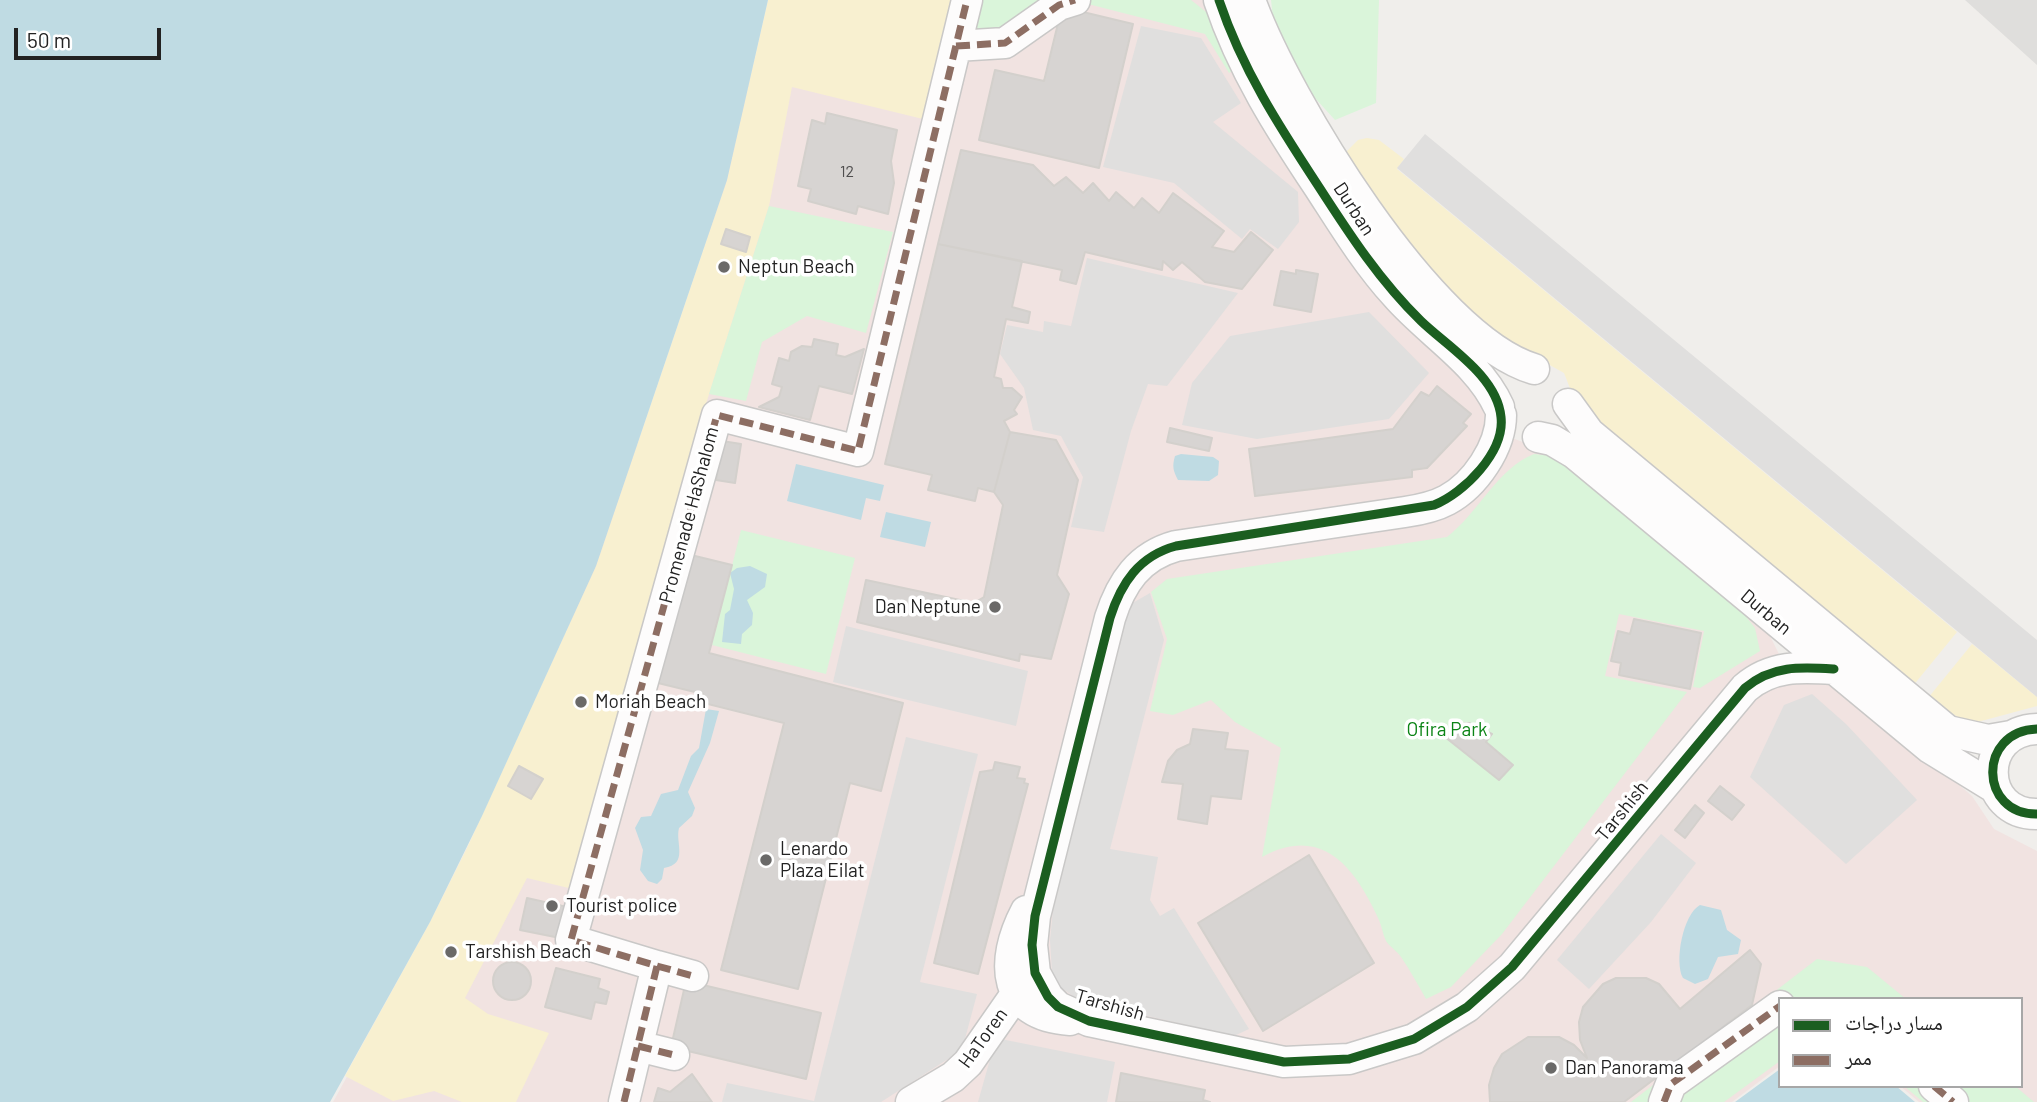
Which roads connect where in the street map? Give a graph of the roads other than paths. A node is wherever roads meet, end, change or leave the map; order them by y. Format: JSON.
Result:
{"nodes":[{"id":1,"x":967,"y":0,"type":"edge"},
{"id":2,"x":1075,"y":0,"type":"edge"},
{"id":3,"x":1219,"y":0,"type":"edge"},
{"id":4,"x":1250,"y":0,"type":"edge"},
{"id":5,"x":956,"y":46,"type":"junction"},
{"id":6,"x":1534,"y":369,"type":"junction"},
{"id":7,"x":1567,"y":404,"type":"junction"},
{"id":8,"x":1500,"y":411,"type":"junction"},
{"id":9,"x":1538,"y":437,"type":"junction"},
{"id":10,"x":1834,"y":668,"type":"junction"},
{"id":11,"x":2029,"y":730,"type":"edge"},
{"id":12,"x":1995,"y":788,"type":"junction"},
{"id":13,"x":2033,"y":816,"type":"edge"},
{"id":14,"x":1041,"y":892,"type":"junction"},
{"id":15,"x":657,"y":966,"type":"junction"},
{"id":16,"x":693,"y":976,"type":"dead end"},
{"id":17,"x":1016,"y":994,"type":"junction"},
{"id":18,"x":1778,"y":1007,"type":"edge"},
{"id":19,"x":1089,"y":1021,"type":"junction"},
{"id":20,"x":638,"y":1046,"type":"junction"},
{"id":21,"x":674,"y":1055,"type":"dead end"},
{"id":22,"x":1936,"y":1088,"type":"edge"},
{"id":23,"x":624,"y":1102,"type":"edge"},
{"id":24,"x":911,"y":1102,"type":"edge"},
{"id":25,"x":1664,"y":1102,"type":"edge"},
{"id":26,"x":1953,"y":1102,"type":"edge"}],
"edges":[{"from":1,"to":5,"type":"street","name":"Promenade HaShalom"},
{"from":2,"to":5,"type":"street"},
{"from":3,"to":8,"type":"street","name":"Durban"},
{"from":4,"to":6,"type":"street","name":"Durban"},
{"from":5,"to":15,"type":"street","name":"Promenade HaShalom"},
{"from":6,"to":7,"type":"street"},
{"from":6,"to":8,"type":"street"},
{"from":7,"to":9,"type":"street"},
{"from":7,"to":11,"type":"street","name":"Durban"},
{"from":8,"to":9,"type":"street"},
{"from":8,"to":14,"type":"street","name":"Tarshish"},
{"from":9,"to":10,"type":"street","name":"Durban"},
{"from":10,"to":12,"type":"street","name":"Durban"},
{"from":10,"to":19,"type":"street","name":"Tarshish"},
{"from":11,"to":12,"type":"street"},
{"from":12,"to":13,"type":"street","name":"Durban"},
{"from":14,"to":17,"type":"street","name":"Tarshish"},
{"from":14,"to":19,"type":"street","name":"Tarshish"},
{"from":15,"to":16,"type":"street"},
{"from":15,"to":20,"type":"street"},
{"from":17,"to":19,"type":"street","name":"Tarshish"},
{"from":17,"to":24,"type":"street","name":"HaToren"},
{"from":18,"to":25,"type":"street"},
{"from":20,"to":21,"type":"street"},
{"from":20,"to":23,"type":"street"},
{"from":22,"to":26,"type":"street"}]}
